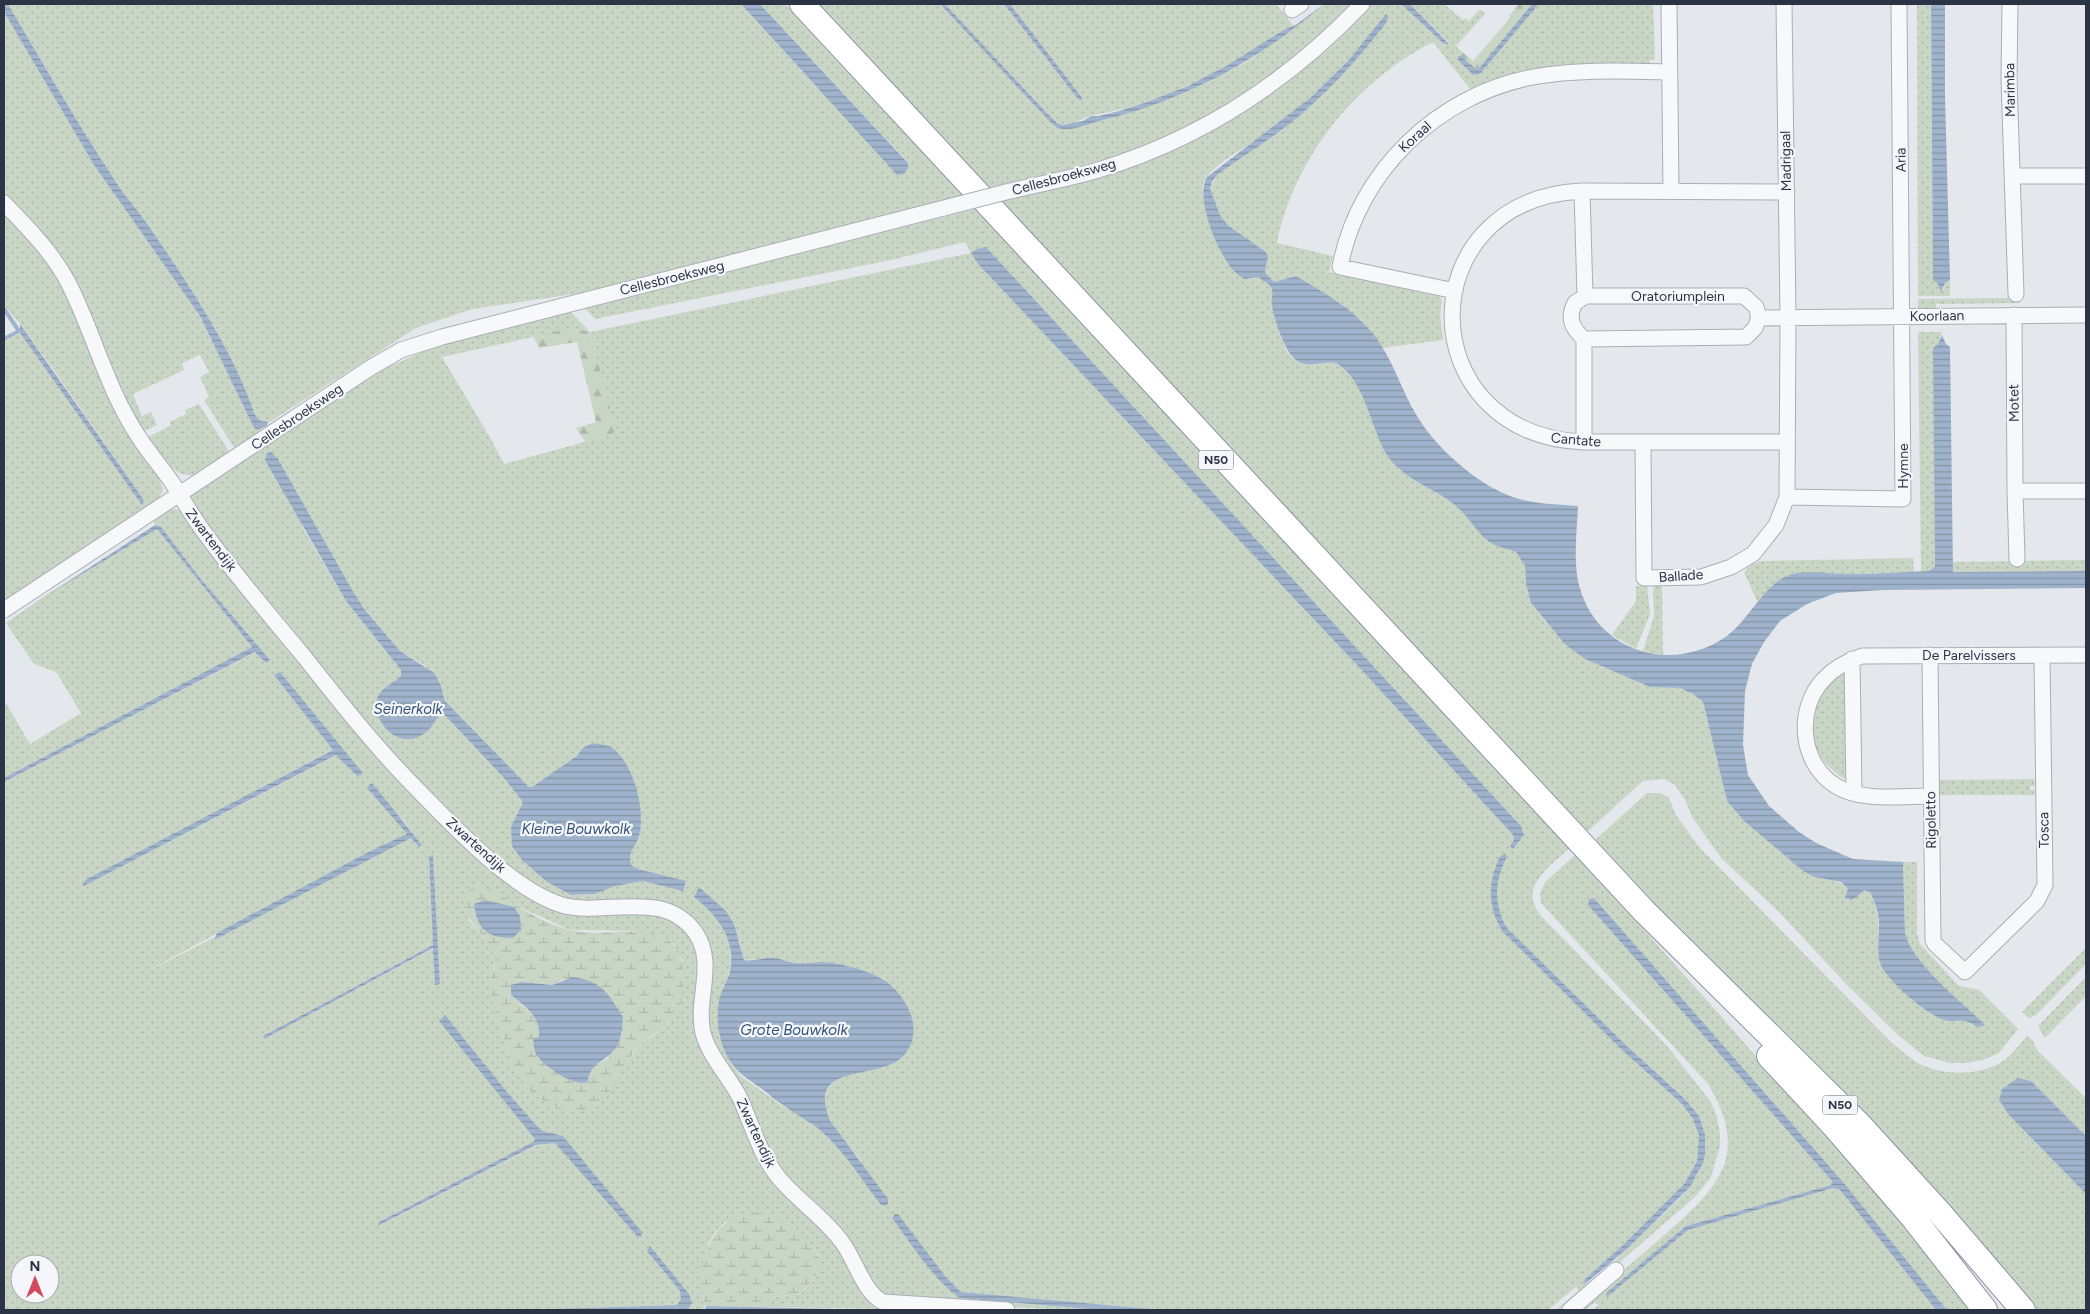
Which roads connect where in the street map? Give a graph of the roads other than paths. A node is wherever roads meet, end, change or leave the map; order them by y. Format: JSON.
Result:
{"nodes":[{"id":1,"x":792,"y":4,"type":"edge"},
{"id":2,"x":802,"y":4,"type":"edge"},
{"id":3,"x":1362,"y":4,"type":"edge"},
{"id":4,"x":1669,"y":4,"type":"edge"},
{"id":5,"x":1784,"y":4,"type":"edge"},
{"id":6,"x":1899,"y":4,"type":"edge"},
{"id":7,"x":2010,"y":4,"type":"edge"},
{"id":8,"x":1669,"y":72,"type":"junction"},
{"id":9,"x":2012,"y":176,"type":"junction"},
{"id":10,"x":2086,"y":176,"type":"edge"},
{"id":11,"x":1582,"y":191,"type":"junction"},
{"id":12,"x":1671,"y":191,"type":"junction"},
{"id":13,"x":1786,"y":192,"type":"junction"},
{"id":14,"x":4,"y":203,"type":"edge"},
{"id":15,"x":1455,"y":291,"type":"junction"},
{"id":16,"x":2016,"y":294,"type":"dead end"},
{"id":17,"x":1585,"y":296,"type":"junction"},
{"id":18,"x":2086,"y":314,"type":"edge"},
{"id":19,"x":2014,"y":315,"type":"junction"},
{"id":20,"x":1902,"y":316,"type":"junction"},
{"id":21,"x":1759,"y":318,"type":"junction"},
{"id":22,"x":1788,"y":318,"type":"junction"},
{"id":23,"x":1584,"y":339,"type":"junction"},
{"id":24,"x":1584,"y":442,"type":"junction"},
{"id":25,"x":1642,"y":442,"type":"junction"},
{"id":26,"x":1787,"y":442,"type":"junction"},
{"id":27,"x":2016,"y":491,"type":"junction"},
{"id":28,"x":2086,"y":491,"type":"edge"},
{"id":29,"x":180,"y":495,"type":"junction"},
{"id":30,"x":1787,"y":497,"type":"junction"},
{"id":31,"x":2017,"y":558,"type":"dead end"},
{"id":32,"x":4,"y":610,"type":"edge"},
{"id":33,"x":1930,"y":655,"type":"junction"},
{"id":34,"x":2086,"y":655,"type":"edge"},
{"id":35,"x":2042,"y":656,"type":"junction"},
{"id":36,"x":1852,"y":659,"type":"junction"},
{"id":37,"x":1854,"y":793,"type":"junction"},
{"id":38,"x":1930,"y":796,"type":"junction"},
{"id":39,"x":1965,"y":972,"type":"joint"},
{"id":40,"x":1616,"y":1270,"type":"dead end"},
{"id":41,"x":1007,"y":1310,"type":"edge"},
{"id":42,"x":1570,"y":1310,"type":"edge"},
{"id":43,"x":1985,"y":1310,"type":"edge"},
{"id":44,"x":2023,"y":1310,"type":"edge"}],
"edges":[{"from":1,"to":43,"type":"highway","number":"N50"},
{"from":2,"to":44,"type":"highway","number":"N50"},
{"from":3,"to":29,"type":"street","name":"Cellesbroeksweg","bridge":true},
{"from":4,"to":8,"type":"street"},
{"from":5,"to":13,"type":"street","name":"Madrigaal"},
{"from":6,"to":20,"type":"street","name":"Aria"},
{"from":7,"to":9,"type":"street","name":"Marimba"},
{"from":8,"to":12,"type":"street"},
{"from":8,"to":15,"type":"street","name":"Koraal"},
{"from":9,"to":10,"type":"street"},
{"from":9,"to":16,"type":"street","name":"Marimba"},
{"from":11,"to":12,"type":"street","name":"Cantate"},
{"from":11,"to":15,"type":"street","name":"Cantate"},
{"from":11,"to":17,"type":"street"},
{"from":12,"to":13,"type":"street","name":"Cantate"},
{"from":13,"to":22,"type":"street","name":"Madrigaal"},
{"from":14,"to":29,"type":"street","name":"Zwartendijk"},
{"from":15,"to":24,"type":"street","name":"Cantate"},
{"from":17,"to":21,"type":"street","name":"Oratoriumplein"},
{"from":17,"to":23,"type":"street"},
{"from":18,"to":19,"type":"street","name":"Koorlaan"},
{"from":19,"to":20,"type":"street","name":"Koorlaan"},
{"from":19,"to":27,"type":"street","name":"Motet"},
{"from":20,"to":22,"type":"street","name":"Koorlaan"},
{"from":20,"to":30,"type":"street","name":"Hymne"},
{"from":21,"to":22,"type":"street"},
{"from":21,"to":23,"type":"street"},
{"from":22,"to":26,"type":"street","name":"Ballade"},
{"from":23,"to":24,"type":"street"},
{"from":24,"to":25,"type":"street","name":"Cantate"},
{"from":25,"to":26,"type":"street","name":"Cantate"},
{"from":25,"to":30,"type":"street","name":"Ballade"},
{"from":26,"to":30,"type":"street","name":"Ballade"},
{"from":27,"to":28,"type":"street"},
{"from":27,"to":31,"type":"street","name":"Motet"},
{"from":29,"to":32,"type":"street","name":"Cellesbroeksweg"},
{"from":29,"to":41,"type":"street","name":"Zwartendijk"},
{"from":33,"to":35,"type":"street","name":"De Parelvissers"},
{"from":33,"to":36,"type":"street","name":"De Parelvissers"},
{"from":33,"to":38,"type":"street","name":"Rigoletto"},
{"from":34,"to":35,"type":"street","name":"De Parelvissers"},
{"from":35,"to":39,"type":"street","name":"Tosca"},
{"from":36,"to":37,"type":"street"},
{"from":36,"to":37,"type":"street","name":"De Parelvissers"},
{"from":37,"to":38,"type":"street","name":"De Parelvissers"},
{"from":38,"to":39,"type":"street","name":"Rigoletto"},
{"from":40,"to":42,"type":"street"}]}
